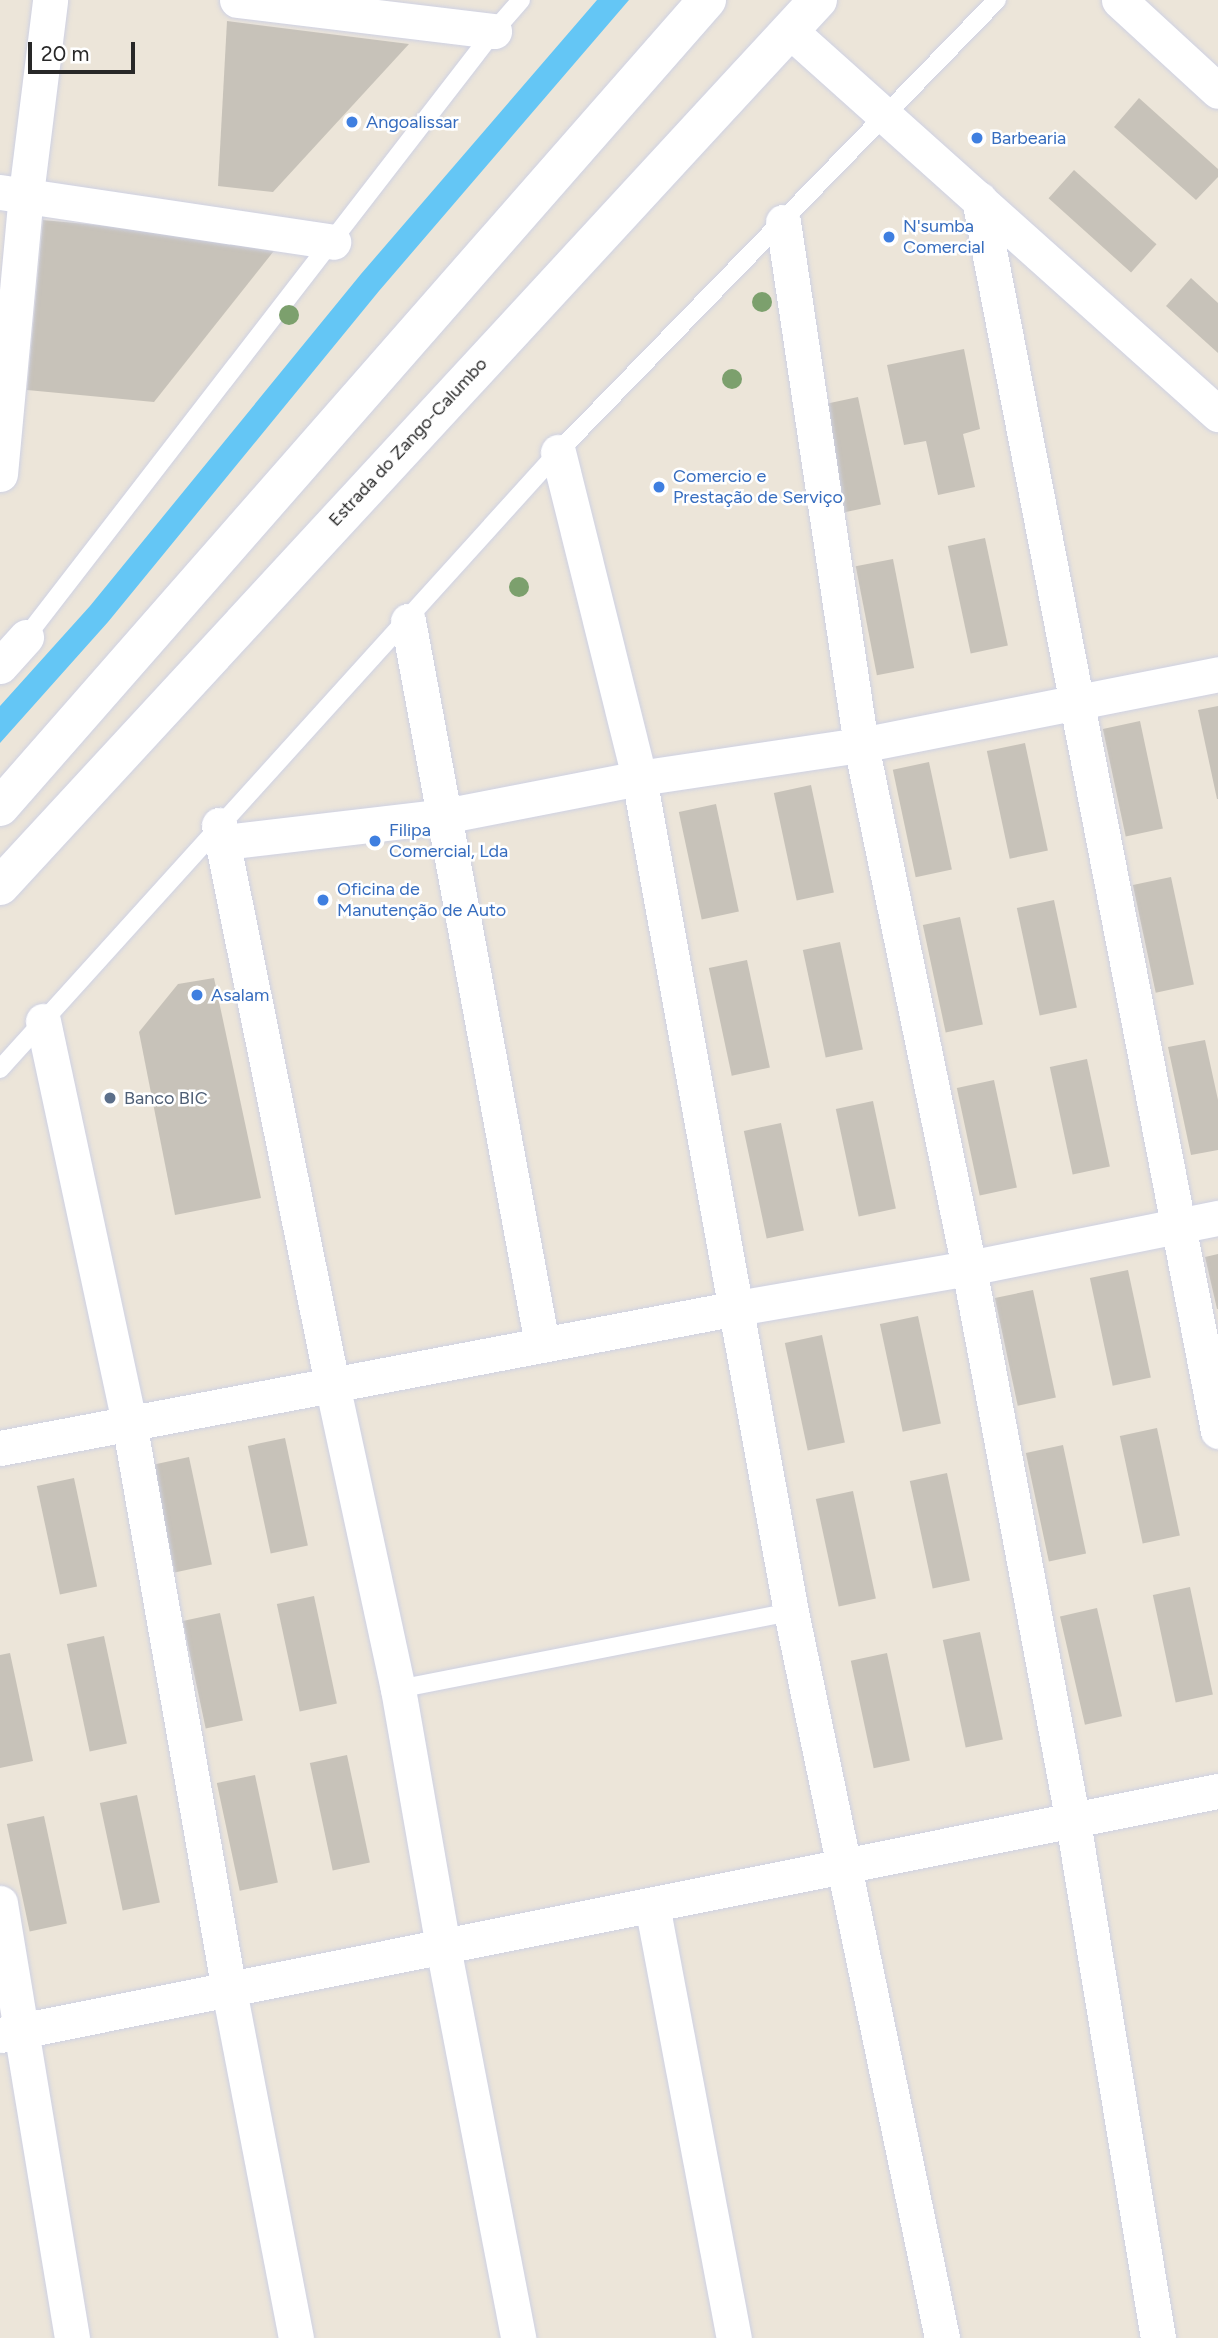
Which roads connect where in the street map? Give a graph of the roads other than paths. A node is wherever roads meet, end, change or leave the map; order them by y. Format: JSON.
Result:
{"nodes":[{"id":1,"x":50,"y":0,"type":"edge"},
{"id":2,"x":237,"y":0,"type":"edge"},
{"id":3,"x":521,"y":0,"type":"edge"},
{"id":4,"x":707,"y":0,"type":"edge"},
{"id":5,"x":818,"y":0,"type":"edge"},
{"id":6,"x":997,"y":0,"type":"edge"},
{"id":7,"x":1119,"y":0,"type":"edge"},
{"id":8,"x":789,"y":30,"type":"junction"},
{"id":9,"x":494,"y":31,"type":"junction"},
{"id":10,"x":1218,"y":91,"type":"edge"},
{"id":11,"x":886,"y":117,"type":"junction"},
{"id":12,"x":13,"y":193,"type":"edge"},
{"id":13,"x":979,"y":199,"type":"junction"},
{"id":14,"x":783,"y":222,"type":"junction"},
{"id":15,"x":333,"y":242,"type":"junction"},
{"id":16,"x":1218,"y":414,"type":"edge"},
{"id":17,"x":2,"y":415,"type":"edge"},
{"id":18,"x":558,"y":452,"type":"junction"},
{"id":19,"x":0,"y":474,"type":"edge"},
{"id":20,"x":408,"y":621,"type":"junction"},
{"id":21,"x":13,"y":636,"type":"edge"},
{"id":22,"x":0,"y":666,"type":"edge"},
{"id":23,"x":1218,"y":674,"type":"edge"},
{"id":24,"x":1077,"y":702,"type":"junction"},
{"id":25,"x":861,"y":745,"type":"junction"},
{"id":26,"x":639,"y":778,"type":"junction"},
{"id":27,"x":0,"y":807,"type":"edge"},
{"id":28,"x":444,"y":816,"type":"junction"},
{"id":29,"x":221,"y":834,"type":"junction"},
{"id":30,"x":0,"y":886,"type":"edge"},
{"id":31,"x":43,"y":1021,"type":"junction"},
{"id":32,"x":0,"y":1069,"type":"edge"},
{"id":33,"x":1218,"y":1217,"type":"edge"},
{"id":34,"x":1178,"y":1225,"type":"junction"},
{"id":35,"x":969,"y":1268,"type":"junction"},
{"id":36,"x":737,"y":1308,"type":"junction"},
{"id":37,"x":542,"y":1345,"type":"junction"},
{"id":38,"x":332,"y":1384,"type":"junction"},
{"id":39,"x":129,"y":1422,"type":"junction"},
{"id":40,"x":1218,"y":1432,"type":"edge"},
{"id":41,"x":0,"y":1448,"type":"edge"},
{"id":42,"x":791,"y":1612,"type":"junction"},
{"id":43,"x":398,"y":1689,"type":"junction"},
{"id":44,"x":1218,"y":1791,"type":"edge"},
{"id":45,"x":1073,"y":1822,"type":"junction"},
{"id":46,"x":845,"y":1866,"type":"junction"},
{"id":47,"x":0,"y":1903,"type":"edge"},
{"id":48,"x":652,"y":1905,"type":"junction"},
{"id":49,"x":443,"y":1947,"type":"junction"},
{"id":50,"x":229,"y":1990,"type":"junction"},
{"id":51,"x":11,"y":2033,"type":"edge"},
{"id":52,"x":72,"y":2338,"type":"edge"},
{"id":53,"x":296,"y":2338,"type":"edge"},
{"id":54,"x":518,"y":2338,"type":"edge"},
{"id":55,"x":734,"y":2338,"type":"edge"},
{"id":56,"x":942,"y":2338,"type":"edge"},
{"id":57,"x":1158,"y":2338,"type":"edge"}],
"edges":[{"from":1,"to":12,"type":"street"},
{"from":2,"to":9,"type":"street"},
{"from":3,"to":9,"type":"lane"},
{"from":4,"to":27,"type":"main road"},
{"from":5,"to":8,"type":"main road","name":"Estrada do Zango-Calumbo"},
{"from":6,"to":11,"type":"lane"},
{"from":7,"to":10,"type":"street"},
{"from":8,"to":11,"type":"street"},
{"from":8,"to":30,"type":"main road","name":"Estrada do Zango-Calumbo"},
{"from":9,"to":15,"type":"lane"},
{"from":11,"to":13,"type":"street"},
{"from":11,"to":14,"type":"lane"},
{"from":12,"to":15,"type":"street"},
{"from":12,"to":17,"type":"street"},
{"from":13,"to":16,"type":"street"},
{"from":13,"to":24,"type":"street"},
{"from":14,"to":18,"type":"lane"},
{"from":14,"to":25,"type":"street"},
{"from":15,"to":21,"type":"lane"},
{"from":17,"to":19,"type":"street"},
{"from":18,"to":20,"type":"lane"},
{"from":18,"to":26,"type":"street"},
{"from":20,"to":28,"type":"street"},
{"from":20,"to":29,"type":"lane"},
{"from":21,"to":22,"type":"street"},
{"from":23,"to":24,"type":"street"},
{"from":24,"to":25,"type":"street"},
{"from":24,"to":34,"type":"street"},
{"from":25,"to":26,"type":"street"},
{"from":25,"to":35,"type":"street"},
{"from":26,"to":28,"type":"street"},
{"from":26,"to":36,"type":"street"},
{"from":28,"to":29,"type":"street"},
{"from":28,"to":37,"type":"street"},
{"from":29,"to":31,"type":"lane"},
{"from":29,"to":38,"type":"street"},
{"from":31,"to":32,"type":"lane"},
{"from":31,"to":39,"type":"street"},
{"from":33,"to":34,"type":"street"},
{"from":34,"to":35,"type":"street"},
{"from":34,"to":40,"type":"street"},
{"from":35,"to":36,"type":"street"},
{"from":35,"to":45,"type":"street"},
{"from":36,"to":37,"type":"street"},
{"from":36,"to":42,"type":"street"},
{"from":37,"to":38,"type":"street"},
{"from":38,"to":39,"type":"street"},
{"from":38,"to":43,"type":"street"},
{"from":39,"to":41,"type":"street"},
{"from":39,"to":50,"type":"street"},
{"from":42,"to":43,"type":"lane"},
{"from":42,"to":46,"type":"street"},
{"from":43,"to":49,"type":"street"},
{"from":44,"to":45,"type":"street"},
{"from":45,"to":46,"type":"street"},
{"from":45,"to":57,"type":"street"},
{"from":46,"to":48,"type":"street"},
{"from":46,"to":56,"type":"street"},
{"from":47,"to":51,"type":"street"},
{"from":48,"to":49,"type":"street"},
{"from":48,"to":55,"type":"street"},
{"from":49,"to":50,"type":"street"},
{"from":49,"to":54,"type":"street"},
{"from":50,"to":51,"type":"street"},
{"from":50,"to":53,"type":"street"},
{"from":51,"to":52,"type":"street"}]}
